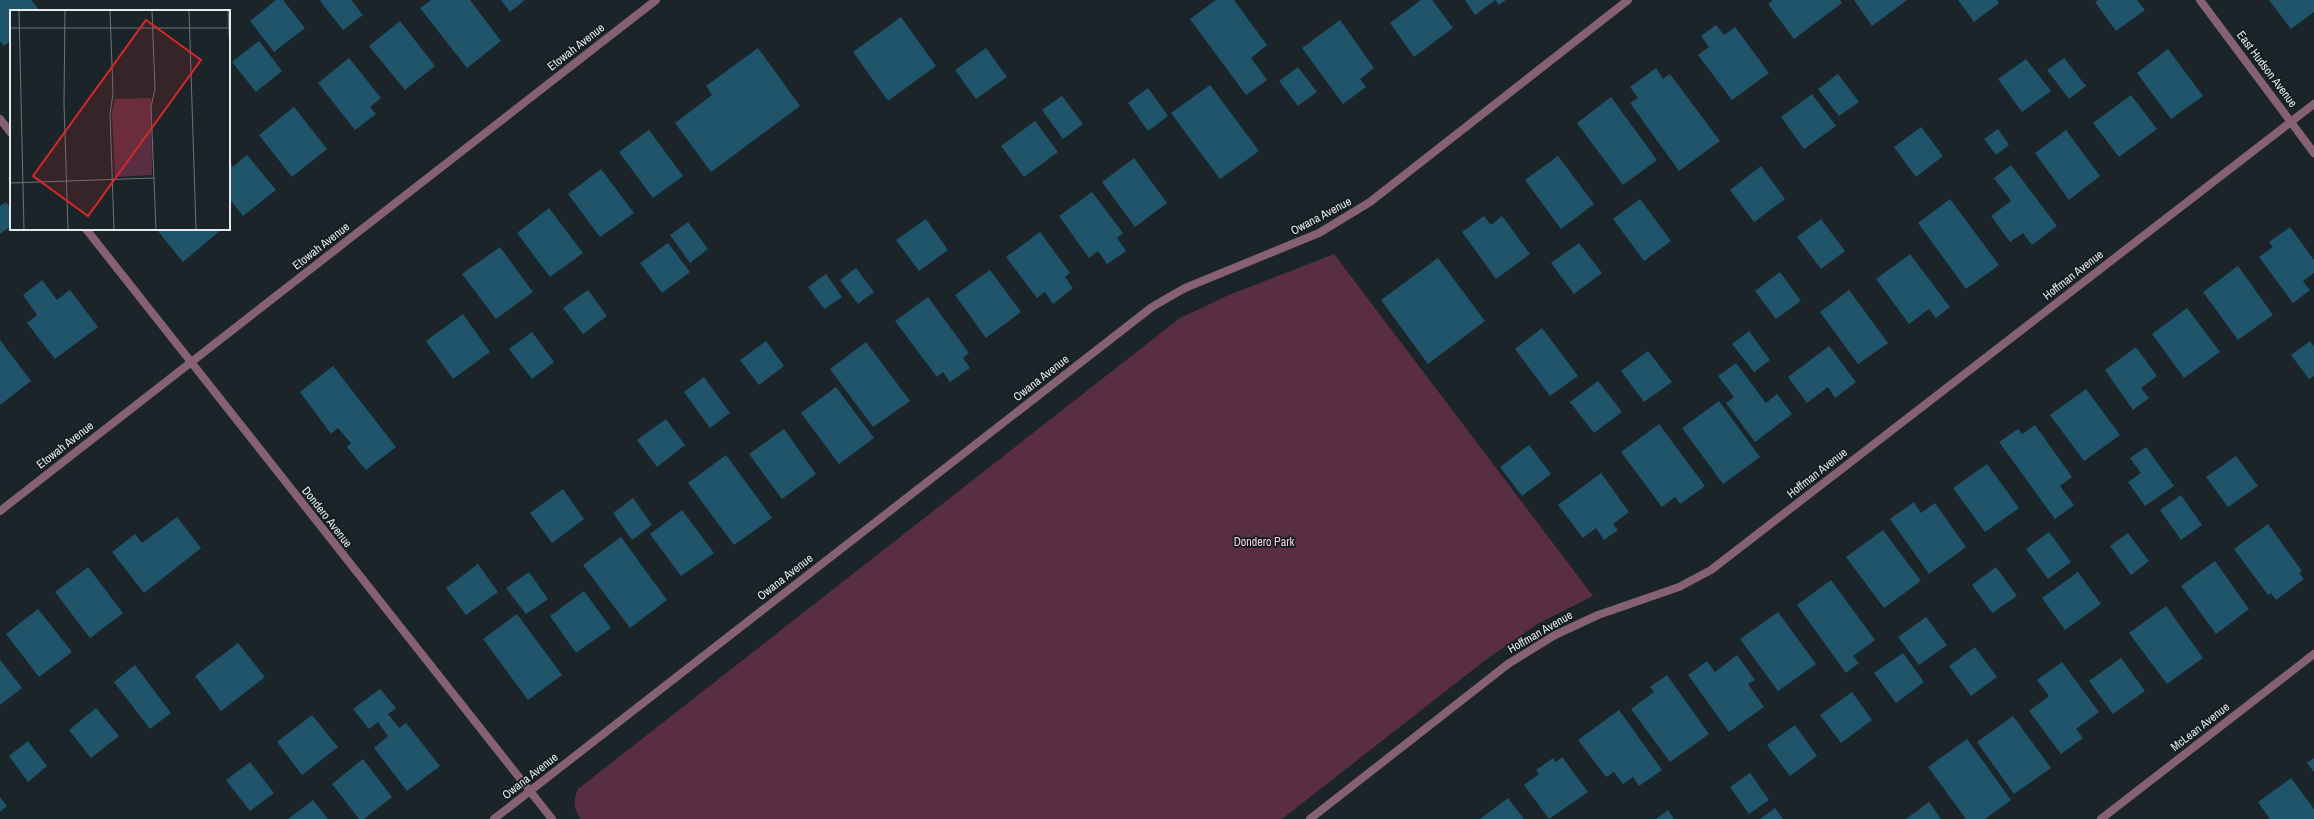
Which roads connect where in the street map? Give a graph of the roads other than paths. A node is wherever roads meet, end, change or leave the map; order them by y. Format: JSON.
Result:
{"nodes":[{"id":1,"x":656,"y":0,"type":"edge"},
{"id":2,"x":1628,"y":0,"type":"edge"},
{"id":3,"x":2200,"y":0,"type":"edge"},
{"id":4,"x":2314,"y":104,"type":"edge"},
{"id":5,"x":0,"y":119,"type":"edge"},
{"id":6,"x":2292,"y":122,"type":"junction"},
{"id":7,"x":10,"y":132,"type":"edge"},
{"id":8,"x":2314,"y":153,"type":"edge"},
{"id":9,"x":87,"y":230,"type":"edge"},
{"id":10,"x":190,"y":363,"type":"junction"},
{"id":11,"x":0,"y":511,"type":"edge"},
{"id":12,"x":2314,"y":654,"type":"edge"},
{"id":13,"x":530,"y":791,"type":"junction"},
{"id":14,"x":494,"y":819,"type":"edge"},
{"id":15,"x":552,"y":819,"type":"edge"},
{"id":16,"x":1310,"y":819,"type":"edge"},
{"id":17,"x":2101,"y":819,"type":"edge"}],
"edges":[{"from":1,"to":10,"type":"street","name":"Etowah Avenue"},
{"from":2,"to":13,"type":"street","name":"Owana Avenue"},
{"from":3,"to":6,"type":"street","name":"East Hudson Avenue"},
{"from":4,"to":6,"type":"street","name":"Hoffman Avenue"},
{"from":5,"to":7,"type":"street"},
{"from":6,"to":8,"type":"street","name":"East Hudson Avenue"},
{"from":6,"to":16,"type":"street","name":"Hoffman Avenue"},
{"from":9,"to":10,"type":"street","name":"Dondero Avenue"},
{"from":10,"to":11,"type":"street","name":"Etowah Avenue"},
{"from":10,"to":13,"type":"street","name":"Dondero Avenue"},
{"from":12,"to":17,"type":"street","name":"McLean Avenue"},
{"from":13,"to":14,"type":"street","name":"Owana Avenue"},
{"from":13,"to":15,"type":"street","name":"Dondero Avenue"}]}
